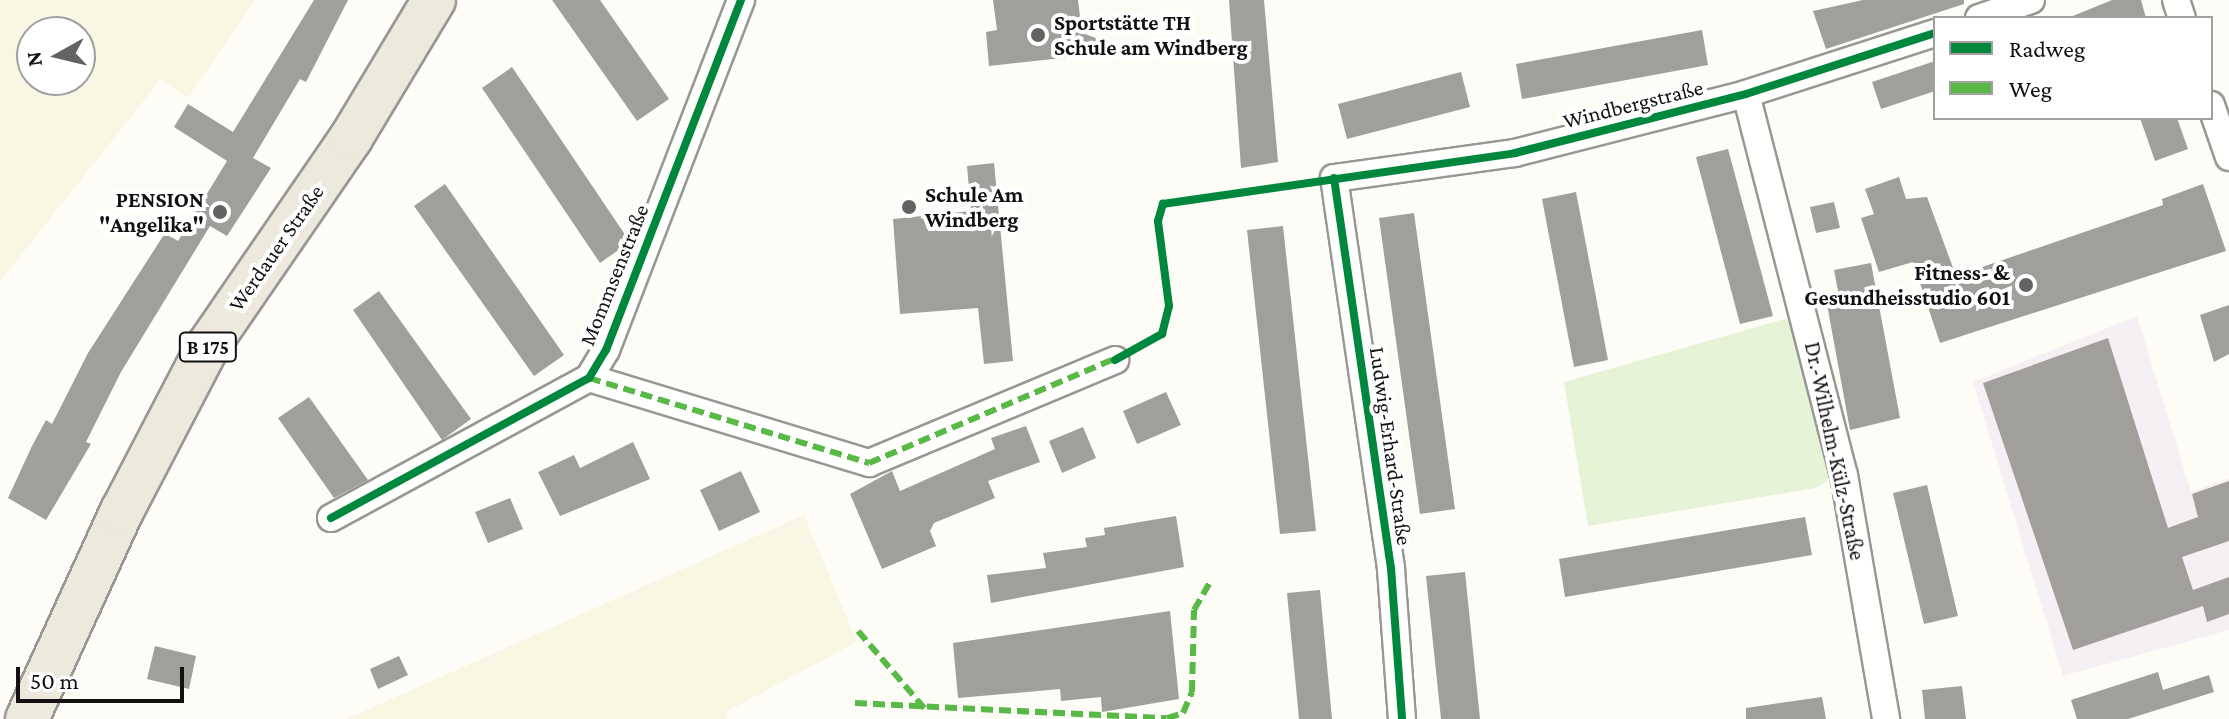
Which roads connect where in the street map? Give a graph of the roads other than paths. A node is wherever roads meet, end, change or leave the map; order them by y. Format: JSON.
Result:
{"nodes":[{"id":1,"x":434,"y":0,"type":"edge"},
{"id":2,"x":741,"y":0,"type":"edge"},
{"id":3,"x":2031,"y":0,"type":"edge"},
{"id":4,"x":1985,"y":16,"type":"edge"},
{"id":5,"x":1933,"y":34,"type":"edge"},
{"id":6,"x":1746,"y":94,"type":"junction"},
{"id":7,"x":2213,"y":111,"type":"edge"},
{"id":8,"x":2229,"y":157,"type":"edge"},
{"id":9,"x":1334,"y":178,"type":"joint"},
{"id":10,"x":1115,"y":360,"type":"dead end"},
{"id":11,"x":589,"y":378,"type":"junction"},
{"id":12,"x":331,"y":518,"type":"dead end"},
{"id":13,"x":27,"y":719,"type":"edge"},
{"id":14,"x":1402,"y":719,"type":"edge"},
{"id":15,"x":1886,"y":719,"type":"edge"}],
"edges":[{"from":1,"to":13,"type":"main road","name":"Werdauer Straße","number":"B 175"},
{"from":2,"to":11,"type":"street","name":"Mommsenstraße"},
{"from":3,"to":4,"type":"street"},
{"from":5,"to":6,"type":"street","name":"Windbergstraße"},
{"from":6,"to":9,"type":"street","name":"Windbergstraße"},
{"from":6,"to":15,"type":"street","name":"Dr.-Wilhelm-Külz-Straße"},
{"from":7,"to":8,"type":"street"},
{"from":9,"to":14,"type":"street","name":"Ludwig-Erhard-Straße"},
{"from":10,"to":11,"type":"street","name":"Mommsenstraße"},
{"from":11,"to":12,"type":"street","name":"Mommsenstraße"}]}
